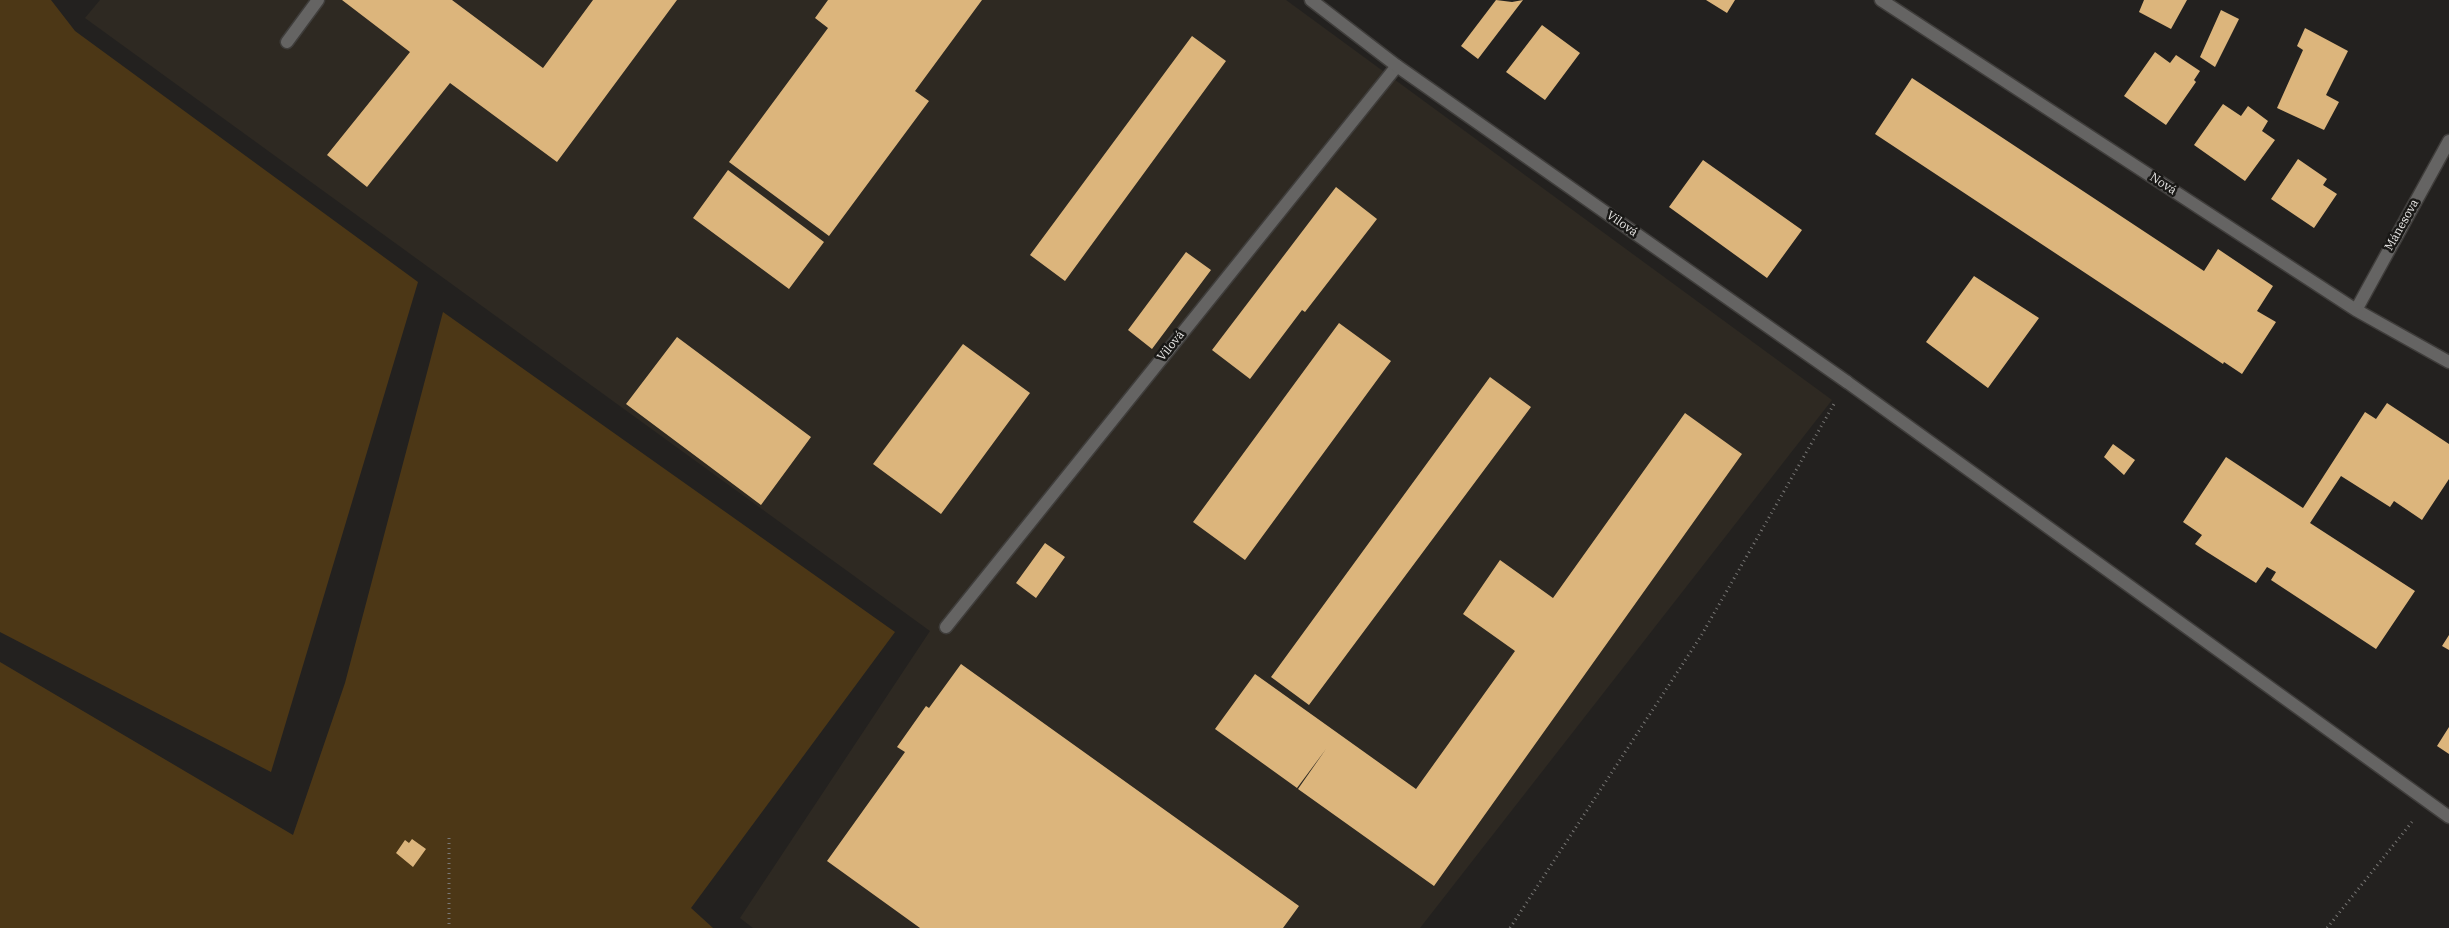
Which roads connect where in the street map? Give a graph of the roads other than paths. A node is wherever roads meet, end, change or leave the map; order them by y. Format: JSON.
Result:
{"nodes":[{"id":1,"x":318,"y":0,"type":"edge"},
{"id":2,"x":1311,"y":0,"type":"edge"},
{"id":3,"x":1881,"y":0,"type":"edge"},
{"id":4,"x":287,"y":42,"type":"dead end"},
{"id":5,"x":1397,"y":66,"type":"junction"},
{"id":6,"x":2449,"y":141,"type":"edge"},
{"id":7,"x":2356,"y":310,"type":"junction"},
{"id":8,"x":2449,"y":362,"type":"edge"},
{"id":9,"x":946,"y":627,"type":"dead end"},
{"id":10,"x":2449,"y":817,"type":"edge"}],
"edges":[{"from":1,"to":4,"type":"street"},
{"from":2,"to":5,"type":"street","name":"Vilová"},
{"from":3,"to":7,"type":"street","name":"Nová"},
{"from":5,"to":9,"type":"street","name":"Vilová"},
{"from":5,"to":10,"type":"street","name":"Vilová"},
{"from":6,"to":7,"type":"street","name":"Mánesova"},
{"from":7,"to":8,"type":"street","name":"Nová"}]}
